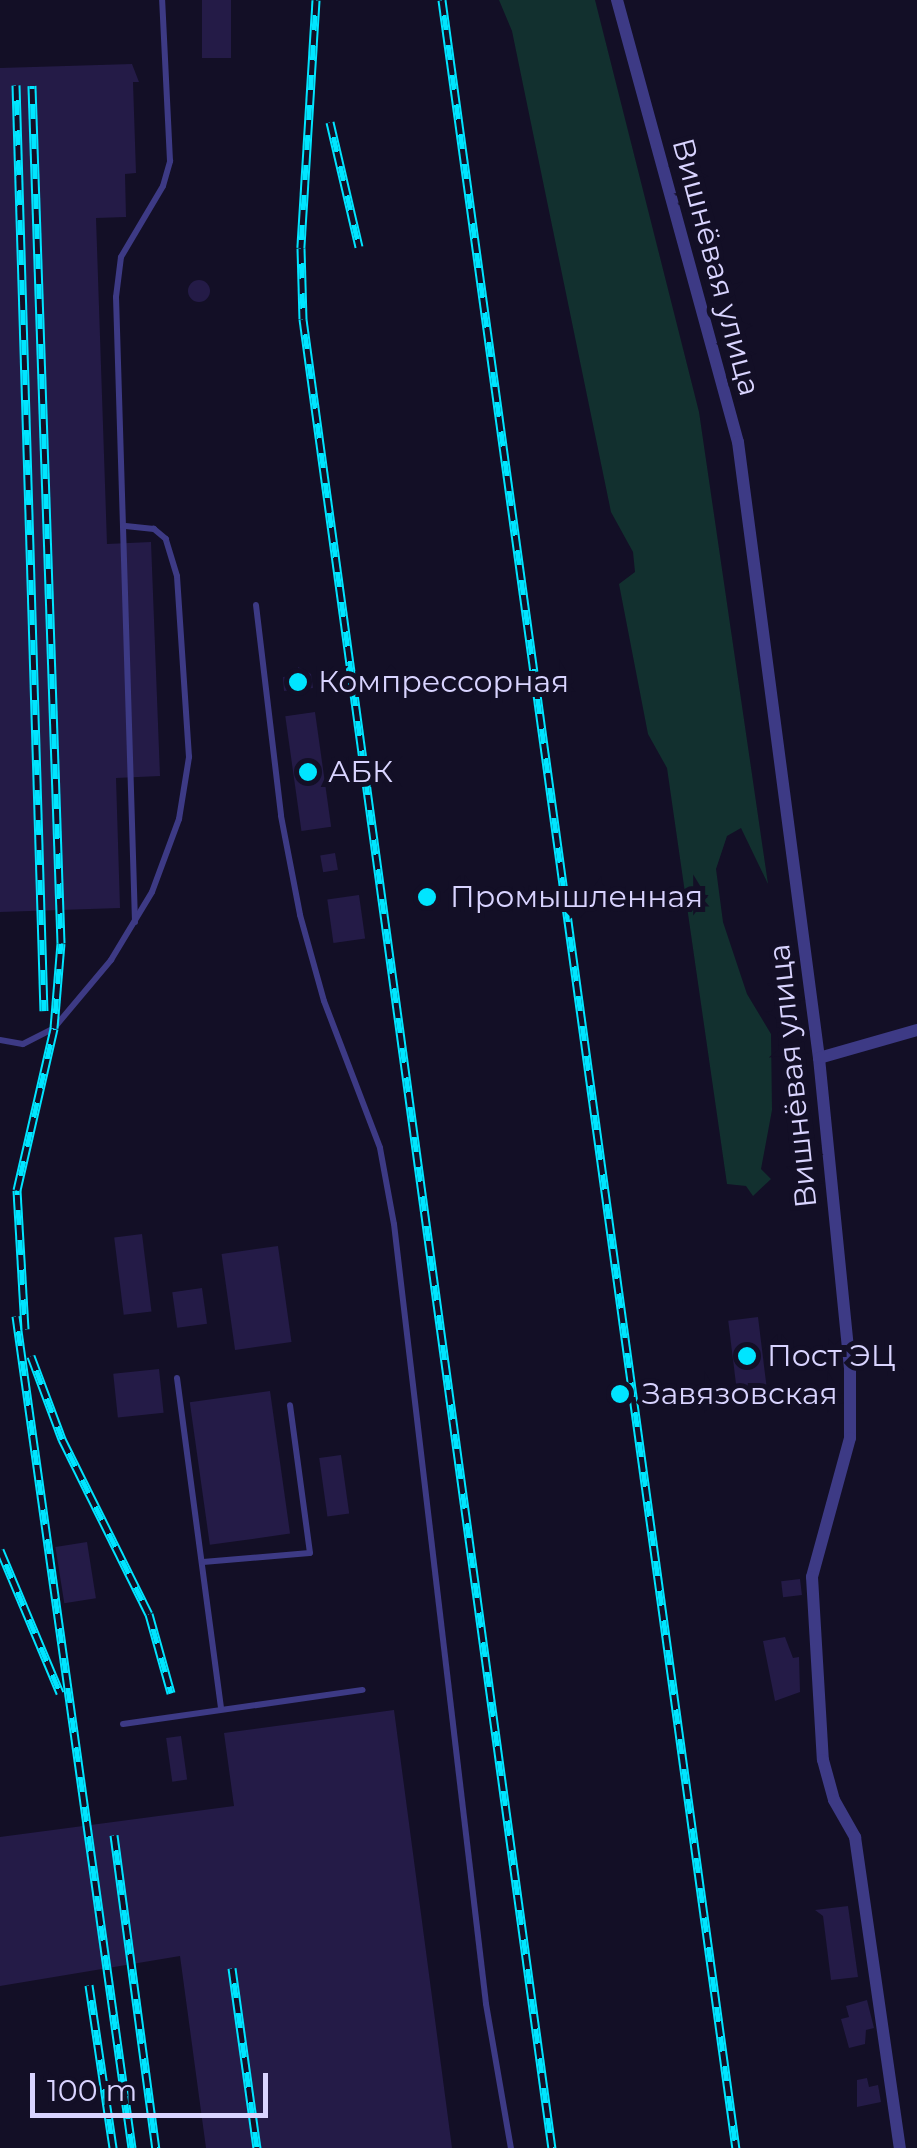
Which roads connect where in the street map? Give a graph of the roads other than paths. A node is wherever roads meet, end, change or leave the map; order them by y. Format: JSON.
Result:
{"nodes":[{"id":1,"x":162,"y":0,"type":"edge"},
{"id":2,"x":617,"y":0,"type":"edge"},
{"id":3,"x":123,"y":526,"type":"junction"},
{"id":4,"x":256,"y":605,"type":"dead end"},
{"id":5,"x":135,"y":922,"type":"junction"},
{"id":6,"x":917,"y":1030,"type":"edge"},
{"id":7,"x":0,"y":1040,"type":"edge"},
{"id":8,"x":819,"y":1058,"type":"junction"},
{"id":9,"x":177,"y":1378,"type":"dead end"},
{"id":10,"x":290,"y":1405,"type":"dead end"},
{"id":11,"x":203,"y":1562,"type":"junction"},
{"id":12,"x":364,"y":1690,"type":"dead end"},
{"id":13,"x":221,"y":1709,"type":"junction"},
{"id":14,"x":123,"y":1724,"type":"dead end"},
{"id":15,"x":511,"y":2148,"type":"edge"},
{"id":16,"x":900,"y":2148,"type":"edge"}],
"edges":[{"from":1,"to":3,"type":"lane"},
{"from":2,"to":8,"type":"street","name":"Вишнёвая улица"},
{"from":3,"to":5,"type":"lane"},
{"from":3,"to":5,"type":"lane"},
{"from":4,"to":15,"type":"lane"},
{"from":5,"to":7,"type":"lane"},
{"from":6,"to":8,"type":"street"},
{"from":8,"to":16,"type":"street","name":"Вишнёвая улица"},
{"from":9,"to":11,"type":"lane"},
{"from":10,"to":11,"type":"lane"},
{"from":11,"to":13,"type":"lane"},
{"from":12,"to":13,"type":"lane"},
{"from":13,"to":14,"type":"lane"}]}
